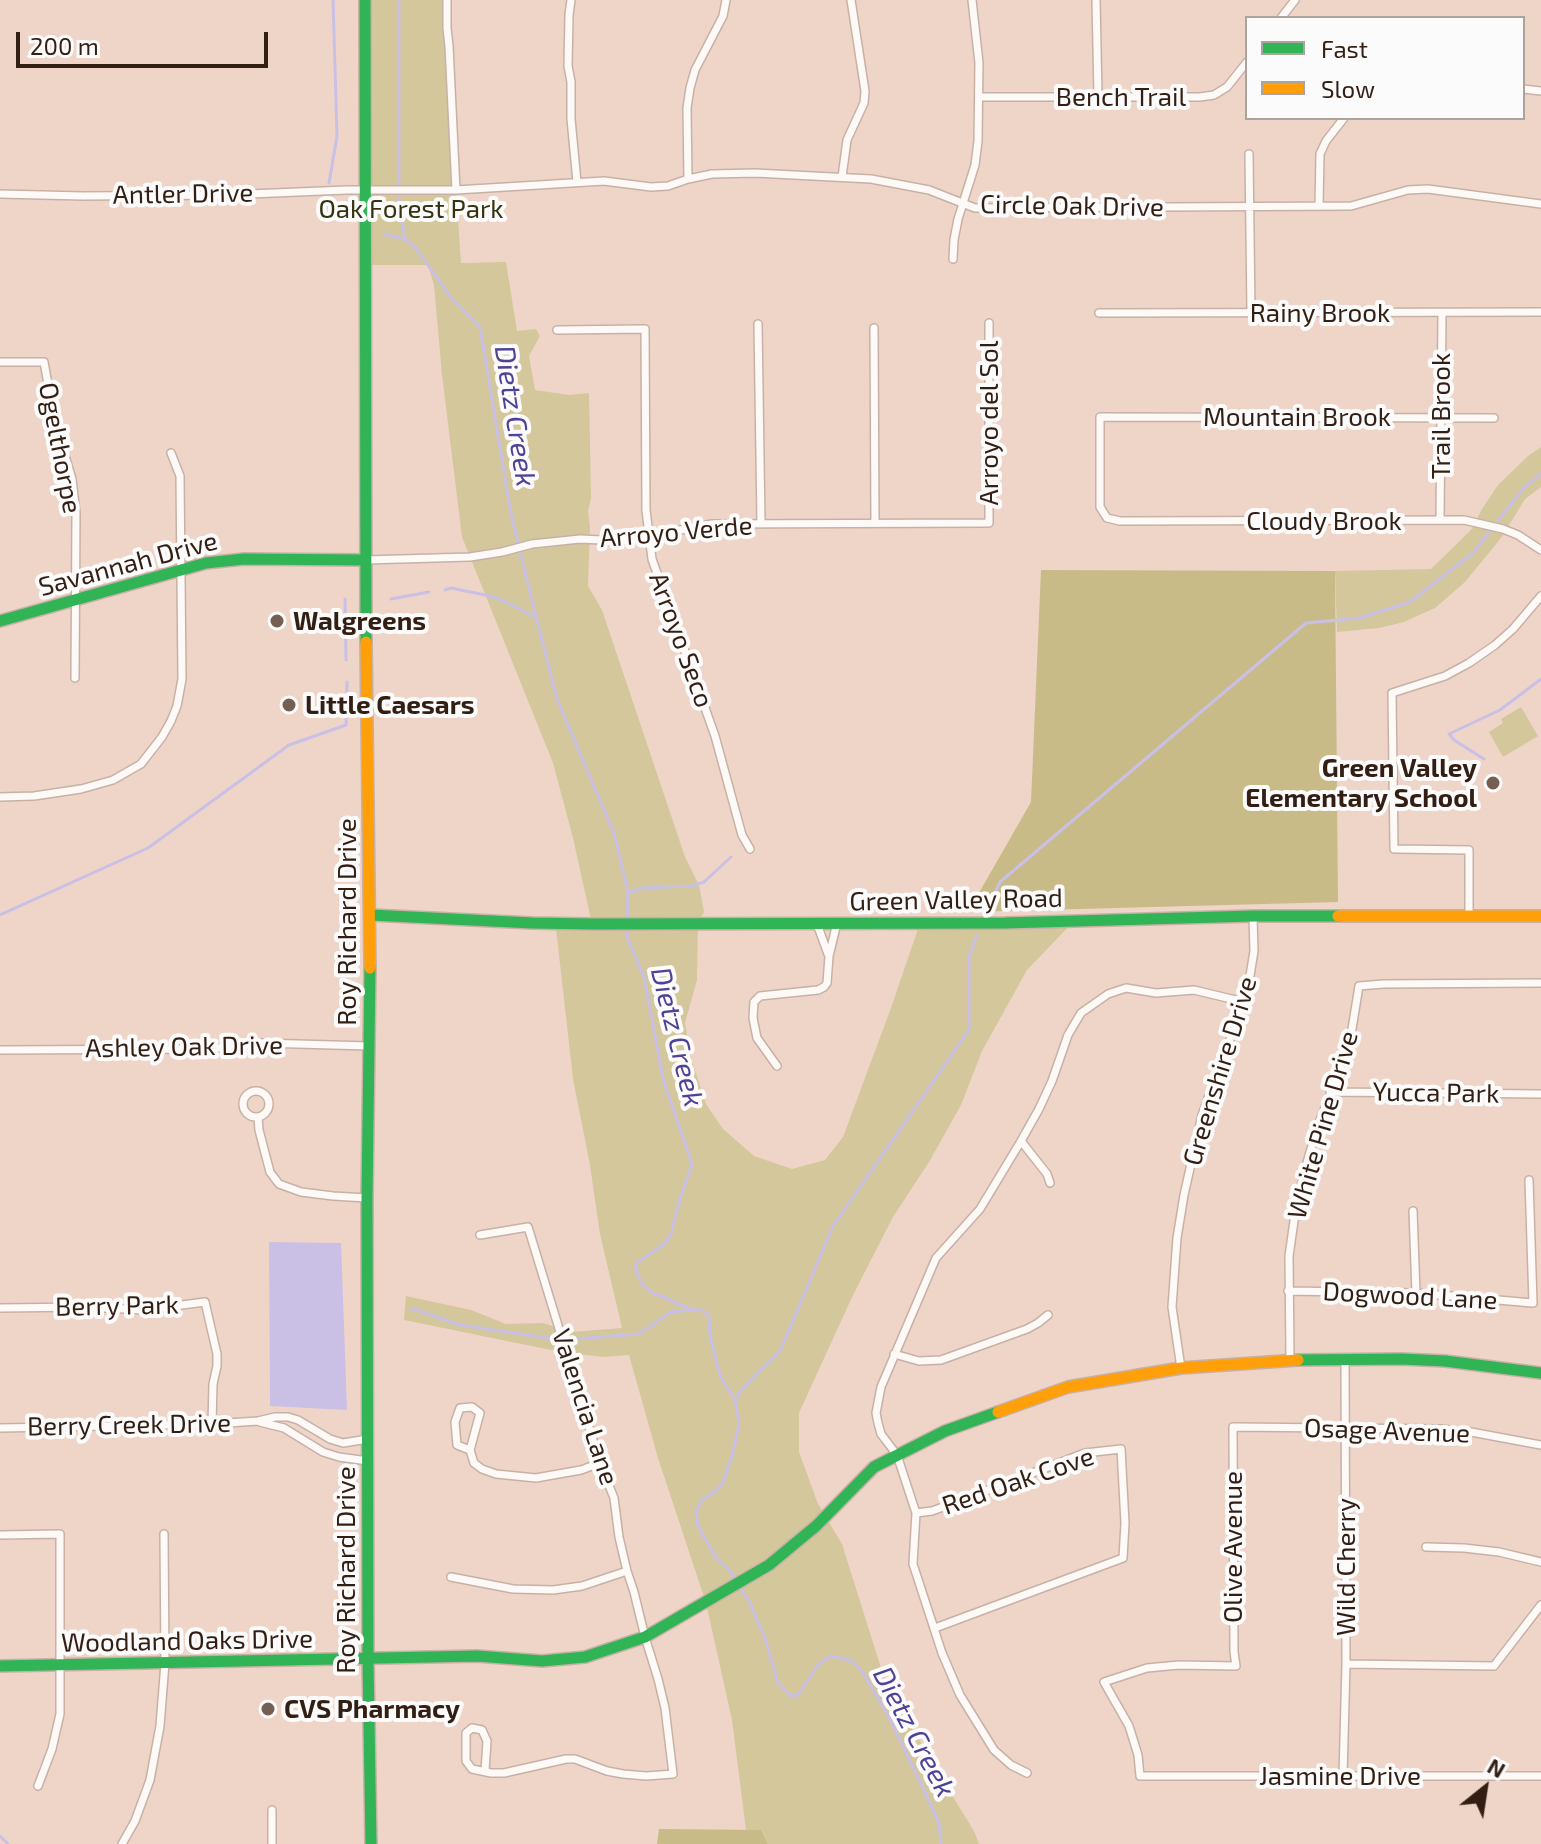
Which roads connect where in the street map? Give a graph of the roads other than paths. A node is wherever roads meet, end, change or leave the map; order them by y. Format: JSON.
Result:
{"nodes":[{"id":1,"x":365,"y":0,"type":"edge"},
{"id":2,"x":447,"y":0,"type":"edge"},
{"id":3,"x":571,"y":0,"type":"edge"},
{"id":4,"x":726,"y":0,"type":"edge"},
{"id":5,"x":851,"y":0,"type":"edge"},
{"id":6,"x":972,"y":0,"type":"edge"},
{"id":7,"x":1096,"y":0,"type":"edge"},
{"id":8,"x":1295,"y":0,"type":"edge"},
{"id":9,"x":1283,"y":16,"type":"edge"},
{"id":10,"x":1245,"y":64,"type":"edge"},
{"id":11,"x":1098,"y":96,"type":"junction"},
{"id":12,"x":980,"y":97,"type":"junction"},
{"id":13,"x":1342,"y":120,"type":"edge"},
{"id":14,"x":1249,"y":154,"type":"dead end"},
{"id":15,"x":842,"y":177,"type":"junction"},
{"id":16,"x":688,"y":179,"type":"junction"},
{"id":17,"x":577,"y":182,"type":"junction"},
{"id":18,"x":366,"y":190,"type":"junction"},
{"id":19,"x":456,"y":190,"type":"junction"},
{"id":20,"x":0,"y":194,"type":"edge"},
{"id":21,"x":962,"y":203,"type":"junction"},
{"id":22,"x":1541,"y":204,"type":"edge"},
{"id":23,"x":1319,"y":206,"type":"junction"},
{"id":24,"x":1250,"y":207,"type":"junction"},
{"id":25,"x":953,"y":259,"type":"dead end"},
{"id":26,"x":1541,"y":312,"type":"edge"},
{"id":27,"x":1099,"y":313,"type":"dead end"},
{"id":28,"x":1251,"y":313,"type":"junction"},
{"id":29,"x":1442,"y":313,"type":"junction"},
{"id":30,"x":989,"y":323,"type":"dead end"},
{"id":31,"x":758,"y":324,"type":"dead end"},
{"id":32,"x":874,"y":328,"type":"dead end"},
{"id":33,"x":557,"y":330,"type":"dead end"},
{"id":34,"x":0,"y":362,"type":"edge"},
{"id":35,"x":1440,"y":416,"type":"junction"},
{"id":36,"x":1494,"y":418,"type":"dead end"},
{"id":37,"x":171,"y":453,"type":"dead end"},
{"id":38,"x":1103,"y":513,"type":"joint"},
{"id":39,"x":1440,"y":520,"type":"junction"},
{"id":40,"x":761,"y":523,"type":"junction"},
{"id":41,"x":875,"y":523,"type":"junction"},
{"id":42,"x":989,"y":523,"type":"joint"},
{"id":43,"x":648,"y":538,"type":"junction"},
{"id":44,"x":1541,"y":550,"type":"edge"},
{"id":45,"x":365,"y":560,"type":"junction"},
{"id":46,"x":181,"y":569,"type":"junction"},
{"id":47,"x":1541,"y":596,"type":"edge"},
{"id":48,"x":75,"y":600,"type":"junction"},
{"id":49,"x":0,"y":621,"type":"edge"},
{"id":50,"x":75,"y":678,"type":"dead end"},
{"id":51,"x":0,"y":797,"type":"edge"},
{"id":52,"x":750,"y":849,"type":"dead end"},
{"id":53,"x":371,"y":915,"type":"junction"},
{"id":54,"x":1253,"y":916,"type":"junction"},
{"id":55,"x":1541,"y":916,"type":"edge"},
{"id":56,"x":1469,"y":917,"type":"junction"},
{"id":57,"x":837,"y":923,"type":"junction"},
{"id":58,"x":817,"y":924,"type":"junction"},
{"id":59,"x":829,"y":956,"type":"junction"},
{"id":60,"x":1541,"y":983,"type":"edge"},
{"id":61,"x":1244,"y":1002,"type":"junction"},
{"id":62,"x":368,"y":1046,"type":"junction"},
{"id":63,"x":0,"y":1050,"type":"edge"},
{"id":64,"x":777,"y":1066,"type":"dead end"},
{"id":65,"x":1330,"y":1092,"type":"junction"},
{"id":66,"x":1541,"y":1094,"type":"edge"},
{"id":67,"x":258,"y":1117,"type":"dead end"},
{"id":68,"x":1021,"y":1141,"type":"junction"},
{"id":69,"x":1529,"y":1180,"type":"dead end"},
{"id":70,"x":1050,"y":1183,"type":"dead end"},
{"id":71,"x":367,"y":1198,"type":"junction"},
{"id":72,"x":1413,"y":1211,"type":"dead end"},
{"id":73,"x":480,"y":1235,"type":"dead end"},
{"id":74,"x":1288,"y":1291,"type":"junction"},
{"id":75,"x":1416,"y":1293,"type":"junction"},
{"id":76,"x":0,"y":1308,"type":"edge"},
{"id":77,"x":1048,"y":1315,"type":"dead end"},
{"id":78,"x":894,"y":1354,"type":"junction"},
{"id":79,"x":1345,"y":1359,"type":"junction"},
{"id":80,"x":1290,"y":1360,"type":"junction"},
{"id":81,"x":1181,"y":1368,"type":"junction"},
{"id":82,"x":1541,"y":1373,"type":"edge"},
{"id":83,"x":258,"y":1421,"type":"junction"},
{"id":84,"x":212,"y":1424,"type":"junction"},
{"id":85,"x":1233,"y":1427,"type":"joint"},
{"id":86,"x":1345,"y":1427,"type":"junction"},
{"id":87,"x":0,"y":1428,"type":"edge"},
{"id":88,"x":313,"y":1429,"type":"junction"},
{"id":89,"x":368,"y":1439,"type":"junction"},
{"id":90,"x":304,"y":1441,"type":"junction"},
{"id":91,"x":1541,"y":1445,"type":"edge"},
{"id":92,"x":470,"y":1450,"type":"junction"},
{"id":93,"x":897,"y":1455,"type":"junction"},
{"id":94,"x":368,"y":1461,"type":"junction"},
{"id":95,"x":600,"y":1463,"type":"junction"},
{"id":96,"x":916,"y":1513,"type":"junction"},
{"id":97,"x":164,"y":1534,"type":"dead end"},
{"id":98,"x":0,"y":1535,"type":"edge"},
{"id":99,"x":1426,"y":1547,"type":"dead end"},
{"id":100,"x":1541,"y":1562,"type":"edge"},
{"id":101,"x":627,"y":1571,"type":"junction"},
{"id":102,"x":451,"y":1577,"type":"dead end"},
{"id":103,"x":1541,"y":1605,"type":"edge"},
{"id":104,"x":935,"y":1628,"type":"junction"},
{"id":105,"x":645,"y":1637,"type":"junction"},
{"id":106,"x":368,"y":1660,"type":"junction"},
{"id":107,"x":165,"y":1663,"type":"junction"},
{"id":108,"x":1346,"y":1664,"type":"junction"},
{"id":109,"x":61,"y":1665,"type":"junction"},
{"id":110,"x":0,"y":1666,"type":"edge"},
{"id":111,"x":485,"y":1771,"type":"junction"},
{"id":112,"x":1027,"y":1773,"type":"dead end"},
{"id":113,"x":1140,"y":1776,"type":"joint"},
{"id":114,"x":1343,"y":1776,"type":"junction"},
{"id":115,"x":1541,"y":1776,"type":"edge"},
{"id":116,"x":38,"y":1786,"type":"dead end"},
{"id":117,"x":272,"y":1810,"type":"dead end"},
{"id":118,"x":122,"y":1844,"type":"edge"},
{"id":119,"x":272,"y":1844,"type":"edge"},
{"id":120,"x":371,"y":1844,"type":"edge"}],
"edges":[{"from":1,"to":18,"type":"street","name":"Roy Richard Drive"},
{"from":2,"to":19,"type":"street"},
{"from":3,"to":17,"type":"street"},
{"from":4,"to":16,"type":"street"},
{"from":5,"to":15,"type":"street"},
{"from":6,"to":12,"type":"street"},
{"from":7,"to":11,"type":"street"},
{"from":8,"to":9,"type":"street"},
{"from":10,"to":11,"type":"street","name":"Bench Trail"},
{"from":11,"to":12,"type":"street","name":"Bench Trail"},
{"from":12,"to":21,"type":"street"},
{"from":13,"to":23,"type":"street"},
{"from":14,"to":24,"type":"street"},
{"from":15,"to":16,"type":"street","name":"Circle Oak Drive"},
{"from":15,"to":21,"type":"street","name":"Circle Oak Drive"},
{"from":16,"to":17,"type":"street","name":"Circle Oak Drive"},
{"from":17,"to":19,"type":"street","name":"Circle Oak Drive"},
{"from":18,"to":19,"type":"street","name":"Circle Oak Drive"},
{"from":18,"to":20,"type":"street","name":"Antler Drive"},
{"from":18,"to":45,"type":"street","name":"Roy Richard Drive"},
{"from":21,"to":24,"type":"street","name":"Circle Oak Drive"},
{"from":21,"to":25,"type":"street"},
{"from":22,"to":23,"type":"street","name":"Circle Oak Drive"},
{"from":23,"to":24,"type":"street","name":"Circle Oak Drive"},
{"from":24,"to":28,"type":"street"},
{"from":26,"to":29,"type":"street","name":"Rainy Brook"},
{"from":27,"to":28,"type":"street","name":"Rainy Brook"},
{"from":28,"to":29,"type":"street","name":"Rainy Brook"},
{"from":29,"to":35,"type":"street","name":"Trail Brook"},
{"from":30,"to":42,"type":"street","name":"Arroyo del Sol"},
{"from":31,"to":40,"type":"street"},
{"from":32,"to":41,"type":"street"},
{"from":33,"to":43,"type":"street","name":"Arroyo Seco"},
{"from":34,"to":48,"type":"street","name":"Ogelthorpe"},
{"from":35,"to":36,"type":"street","name":"Mountain Brook"},
{"from":35,"to":38,"type":"street","name":"Mountain Brook"},
{"from":35,"to":39,"type":"street","name":"Trail Brook"},
{"from":37,"to":46,"type":"street"},
{"from":38,"to":39,"type":"street","name":"Cloudy Brook"},
{"from":39,"to":44,"type":"street","name":"Cloudy Brook"},
{"from":40,"to":41,"type":"street","name":"Arroyo Verde"},
{"from":40,"to":43,"type":"street","name":"Arroyo Verde"},
{"from":41,"to":42,"type":"street","name":"Arroyo Verde"},
{"from":43,"to":45,"type":"street","name":"Arroyo Verde"},
{"from":43,"to":52,"type":"street","name":"Arroyo Seco"},
{"from":45,"to":46,"type":"street","name":"Savannah Drive"},
{"from":45,"to":53,"type":"street","name":"Roy Richard Drive"},
{"from":46,"to":48,"type":"street","name":"Savannah Drive"},
{"from":46,"to":51,"type":"street"},
{"from":47,"to":56,"type":"street"},
{"from":48,"to":49,"type":"street","name":"Savannah Drive"},
{"from":48,"to":50,"type":"street","name":"Ogelthorpe"},
{"from":53,"to":58,"type":"street","name":"Green Valley Road"},
{"from":53,"to":62,"type":"street","name":"Roy Richard Drive"},
{"from":54,"to":56,"type":"street","name":"Green Valley Road"},
{"from":54,"to":57,"type":"street","name":"Green Valley Road"},
{"from":54,"to":61,"type":"street","name":"Greenshire Drive"},
{"from":55,"to":56,"type":"street","name":"Green Valley Road"},
{"from":57,"to":58,"type":"street","name":"Green Valley Road"},
{"from":57,"to":59,"type":"street"},
{"from":58,"to":59,"type":"street"},
{"from":59,"to":64,"type":"street"},
{"from":60,"to":65,"type":"street","name":"White Pine Drive"},
{"from":61,"to":68,"type":"street"},
{"from":61,"to":81,"type":"street","name":"Greenshire Drive"},
{"from":62,"to":63,"type":"street","name":"Ashley Oak Drive"},
{"from":62,"to":71,"type":"street","name":"Roy Richard Drive"},
{"from":65,"to":66,"type":"street","name":"Yucca Park"},
{"from":65,"to":74,"type":"street","name":"White Pine Drive"},
{"from":67,"to":71,"type":"street"},
{"from":68,"to":70,"type":"street"},
{"from":68,"to":78,"type":"street"},
{"from":69,"to":75,"type":"street","name":"Dogwood Lane"},
{"from":71,"to":89,"type":"street","name":"Roy Richard Drive"},
{"from":72,"to":75,"type":"street"},
{"from":73,"to":95,"type":"street","name":"Valencia Lane"},
{"from":74,"to":75,"type":"street","name":"Dogwood Lane"},
{"from":74,"to":80,"type":"street","name":"White Pine Drive"},
{"from":76,"to":84,"type":"street","name":"Berry Park"},
{"from":77,"to":78,"type":"street"},
{"from":78,"to":93,"type":"street"},
{"from":79,"to":80,"type":"street","name":"Woodland Oaks Drive"},
{"from":79,"to":82,"type":"street","name":"Woodland Oaks Drive"},
{"from":79,"to":86,"type":"street","name":"Wild Cherry"},
{"from":80,"to":81,"type":"street","name":"Woodland Oaks Drive"},
{"from":81,"to":93,"type":"street","name":"Woodland Oaks Drive"},
{"from":83,"to":84,"type":"street","name":"Berry Creek Drive"},
{"from":83,"to":88,"type":"street","name":"Berry Creek Drive"},
{"from":83,"to":90,"type":"street","name":"Berry Creek Drive"},
{"from":84,"to":87,"type":"street","name":"Berry Creek Drive"},
{"from":85,"to":86,"type":"street","name":"Osage Avenue"},
{"from":85,"to":113,"type":"street","name":"Olive Avenue"},
{"from":86,"to":91,"type":"street","name":"Osage Avenue"},
{"from":86,"to":108,"type":"street","name":"Wild Cherry"},
{"from":88,"to":89,"type":"street","name":"Berry Creek Drive"},
{"from":88,"to":90,"type":"street"},
{"from":89,"to":94,"type":"street","name":"Roy Richard Drive"},
{"from":90,"to":94,"type":"street","name":"Berry Creek Drive"},
{"from":92,"to":92,"type":"street"},
{"from":92,"to":95,"type":"street"},
{"from":93,"to":96,"type":"street"},
{"from":93,"to":105,"type":"street","name":"Woodland Oaks Drive"},
{"from":94,"to":106,"type":"street","name":"Roy Richard Drive"},
{"from":95,"to":101,"type":"street","name":"Valencia Lane"},
{"from":96,"to":104,"type":"street"},
{"from":96,"to":104,"type":"street","name":"Red Oak Cove"},
{"from":97,"to":107,"type":"street"},
{"from":98,"to":109,"type":"street"},
{"from":99,"to":100,"type":"street"},
{"from":101,"to":102,"type":"street"},
{"from":101,"to":105,"type":"street","name":"Valencia Lane"},
{"from":103,"to":108,"type":"street"},
{"from":104,"to":112,"type":"street"},
{"from":105,"to":106,"type":"street","name":"Woodland Oaks Drive"},
{"from":105,"to":111,"type":"street","name":"Valencia Lane"},
{"from":106,"to":107,"type":"street","name":"Woodland Oaks Drive"},
{"from":106,"to":120,"type":"street","name":"Roy Richard Drive"},
{"from":107,"to":109,"type":"street","name":"Woodland Oaks Drive"},
{"from":107,"to":118,"type":"street"},
{"from":108,"to":114,"type":"street","name":"Wild Cherry"},
{"from":109,"to":110,"type":"street","name":"Woodland Oaks Drive"},
{"from":109,"to":116,"type":"street"},
{"from":111,"to":111,"type":"street"},
{"from":113,"to":114,"type":"street","name":"Jasmine Drive"},
{"from":114,"to":115,"type":"street","name":"Jasmine Drive"},
{"from":117,"to":119,"type":"street"}]}
